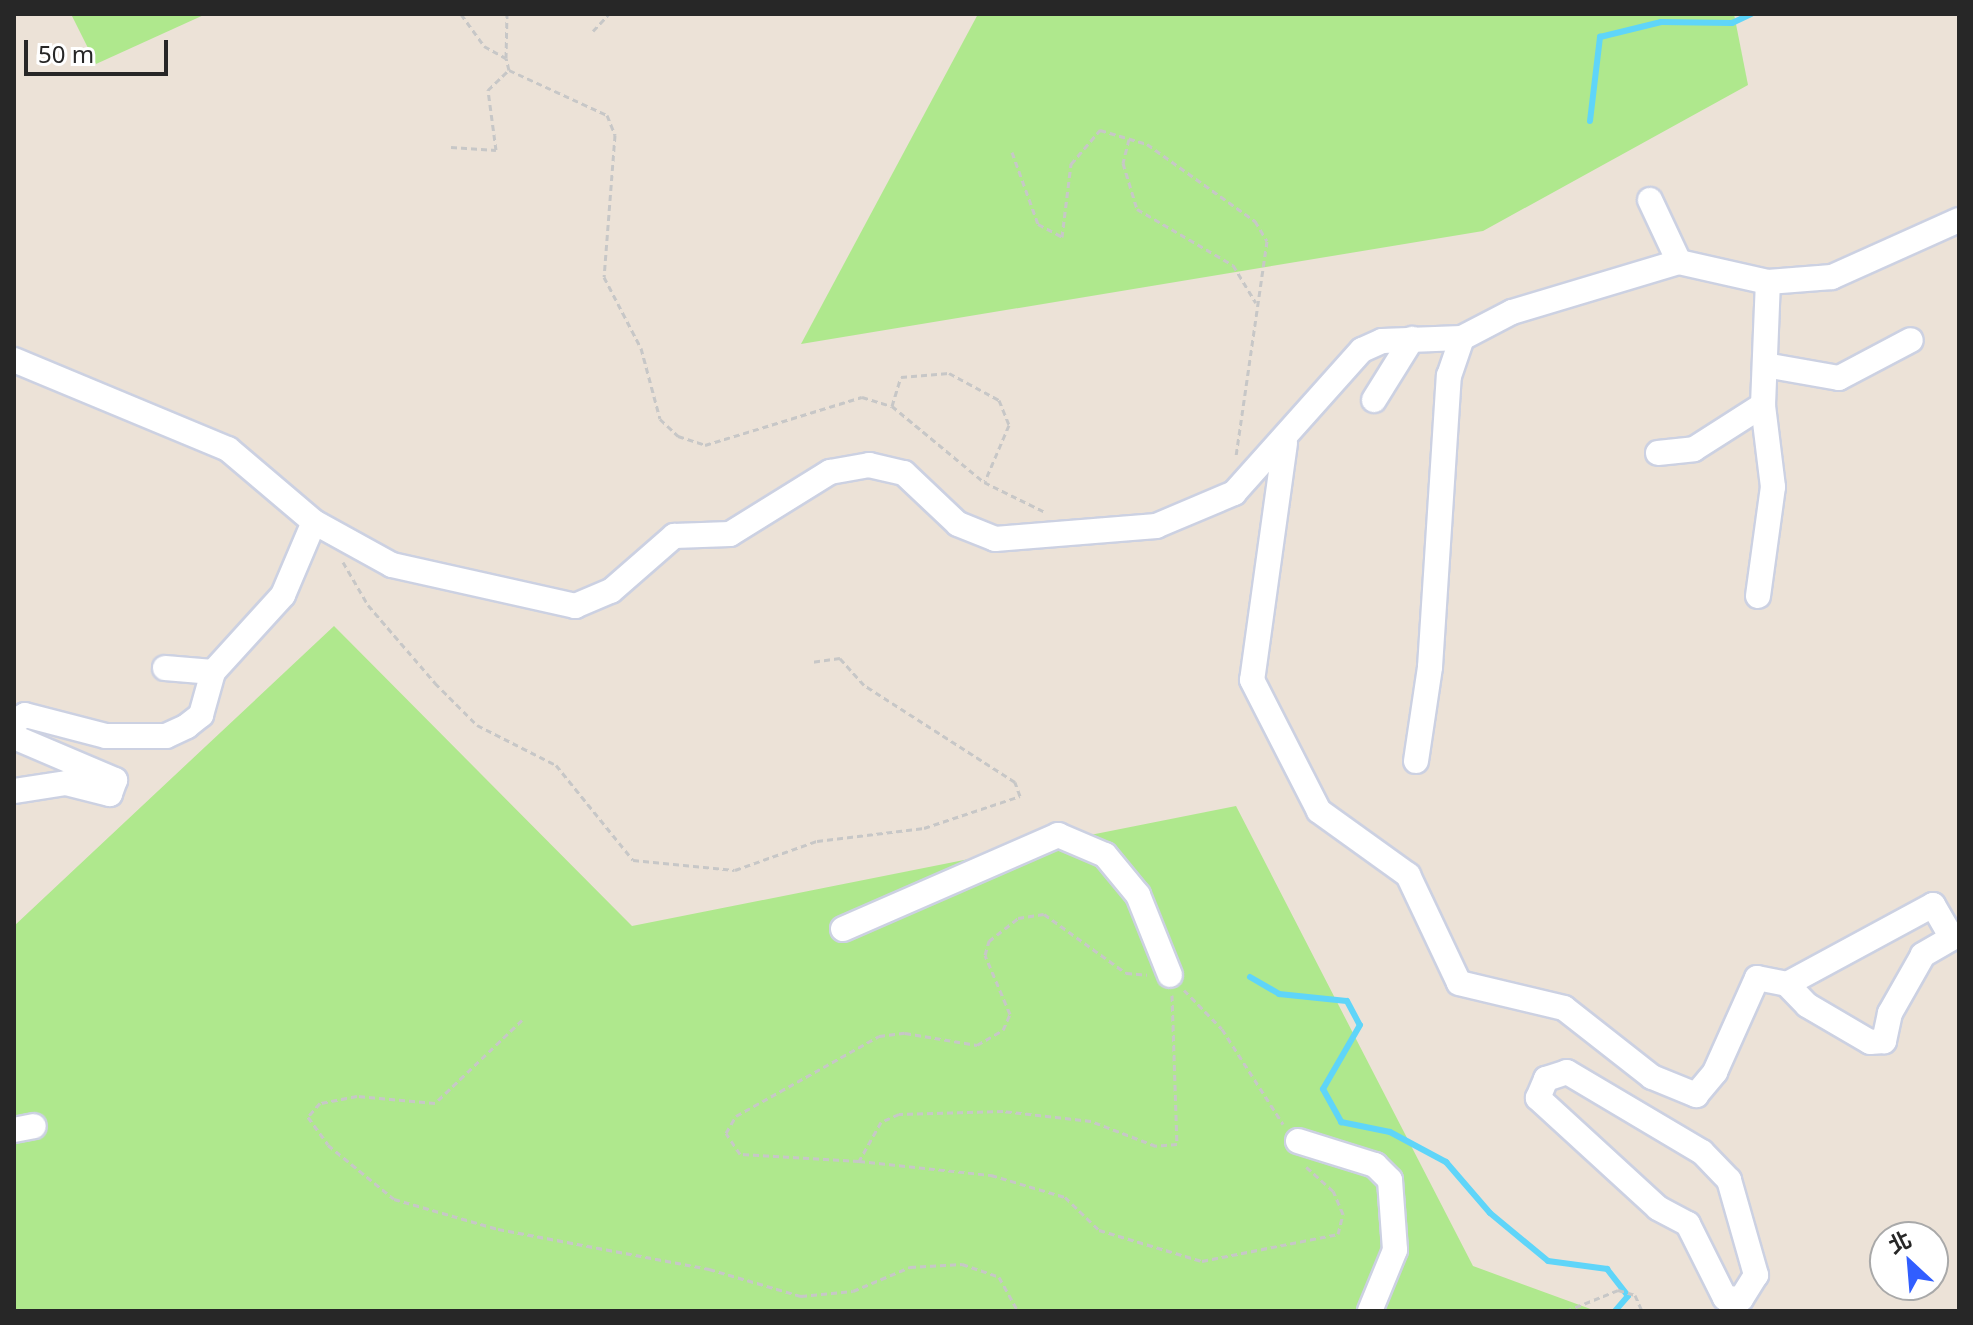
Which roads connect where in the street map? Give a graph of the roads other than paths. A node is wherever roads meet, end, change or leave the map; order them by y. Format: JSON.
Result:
{"nodes":[{"id":1,"x":1650,"y":200,"type":"dead end"},
{"id":2,"x":1959,"y":220,"type":"edge"},
{"id":3,"x":1679,"y":262,"type":"junction"},
{"id":4,"x":1768,"y":282,"type":"junction"},
{"id":5,"x":1462,"y":338,"type":"junction"},
{"id":6,"x":1412,"y":339,"type":"junction"},
{"id":7,"x":1911,"y":340,"type":"dead end"},
{"id":8,"x":14,"y":360,"type":"edge"},
{"id":9,"x":1765,"y":365,"type":"junction"},
{"id":10,"x":1374,"y":400,"type":"dead end"},
{"id":11,"x":1763,"y":405,"type":"junction"},
{"id":12,"x":1286,"y":440,"type":"junction"},
{"id":13,"x":1658,"y":453,"type":"dead end"},
{"id":14,"x":314,"y":522,"type":"junction"},
{"id":15,"x":1758,"y":596,"type":"dead end"},
{"id":16,"x":165,"y":668,"type":"dead end"},
{"id":17,"x":213,"y":672,"type":"junction"},
{"id":18,"x":14,"y":722,"type":"edge"},
{"id":19,"x":14,"y":737,"type":"edge"},
{"id":20,"x":1416,"y":761,"type":"dead end"},
{"id":21,"x":14,"y":791,"type":"edge"},
{"id":22,"x":843,"y":929,"type":"dead end"},
{"id":23,"x":1170,"y":975,"type":"road end"},
{"id":24,"x":1787,"y":984,"type":"junction"},
{"id":25,"x":1652,"y":1077,"type":"junction"},
{"id":26,"x":1674,"y":1135,"type":"junction"},
{"id":27,"x":1298,"y":1141,"type":"road end"},
{"id":28,"x":1370,"y":1311,"type":"edge"}],
"edges":[{"from":1,"to":3,"type":"street"},
{"from":2,"to":4,"type":"street"},
{"from":3,"to":4,"type":"street"},
{"from":3,"to":5,"type":"street"},
{"from":4,"to":9,"type":"street"},
{"from":5,"to":6,"type":"street"},
{"from":5,"to":20,"type":"street"},
{"from":6,"to":10,"type":"street"},
{"from":6,"to":12,"type":"street"},
{"from":7,"to":9,"type":"street"},
{"from":8,"to":14,"type":"street"},
{"from":9,"to":11,"type":"street"},
{"from":11,"to":13,"type":"street"},
{"from":11,"to":15,"type":"street"},
{"from":12,"to":14,"type":"street"},
{"from":12,"to":25,"type":"street"},
{"from":14,"to":17,"type":"street"},
{"from":16,"to":17,"type":"street"},
{"from":17,"to":18,"type":"street"},
{"from":19,"to":21,"type":"street"},
{"from":22,"to":23,"type":"street"},
{"from":24,"to":24,"type":"street"},
{"from":24,"to":25,"type":"street"},
{"from":25,"to":26,"type":"street"},
{"from":26,"to":26,"type":"street"},
{"from":27,"to":28,"type":"street"}]}
